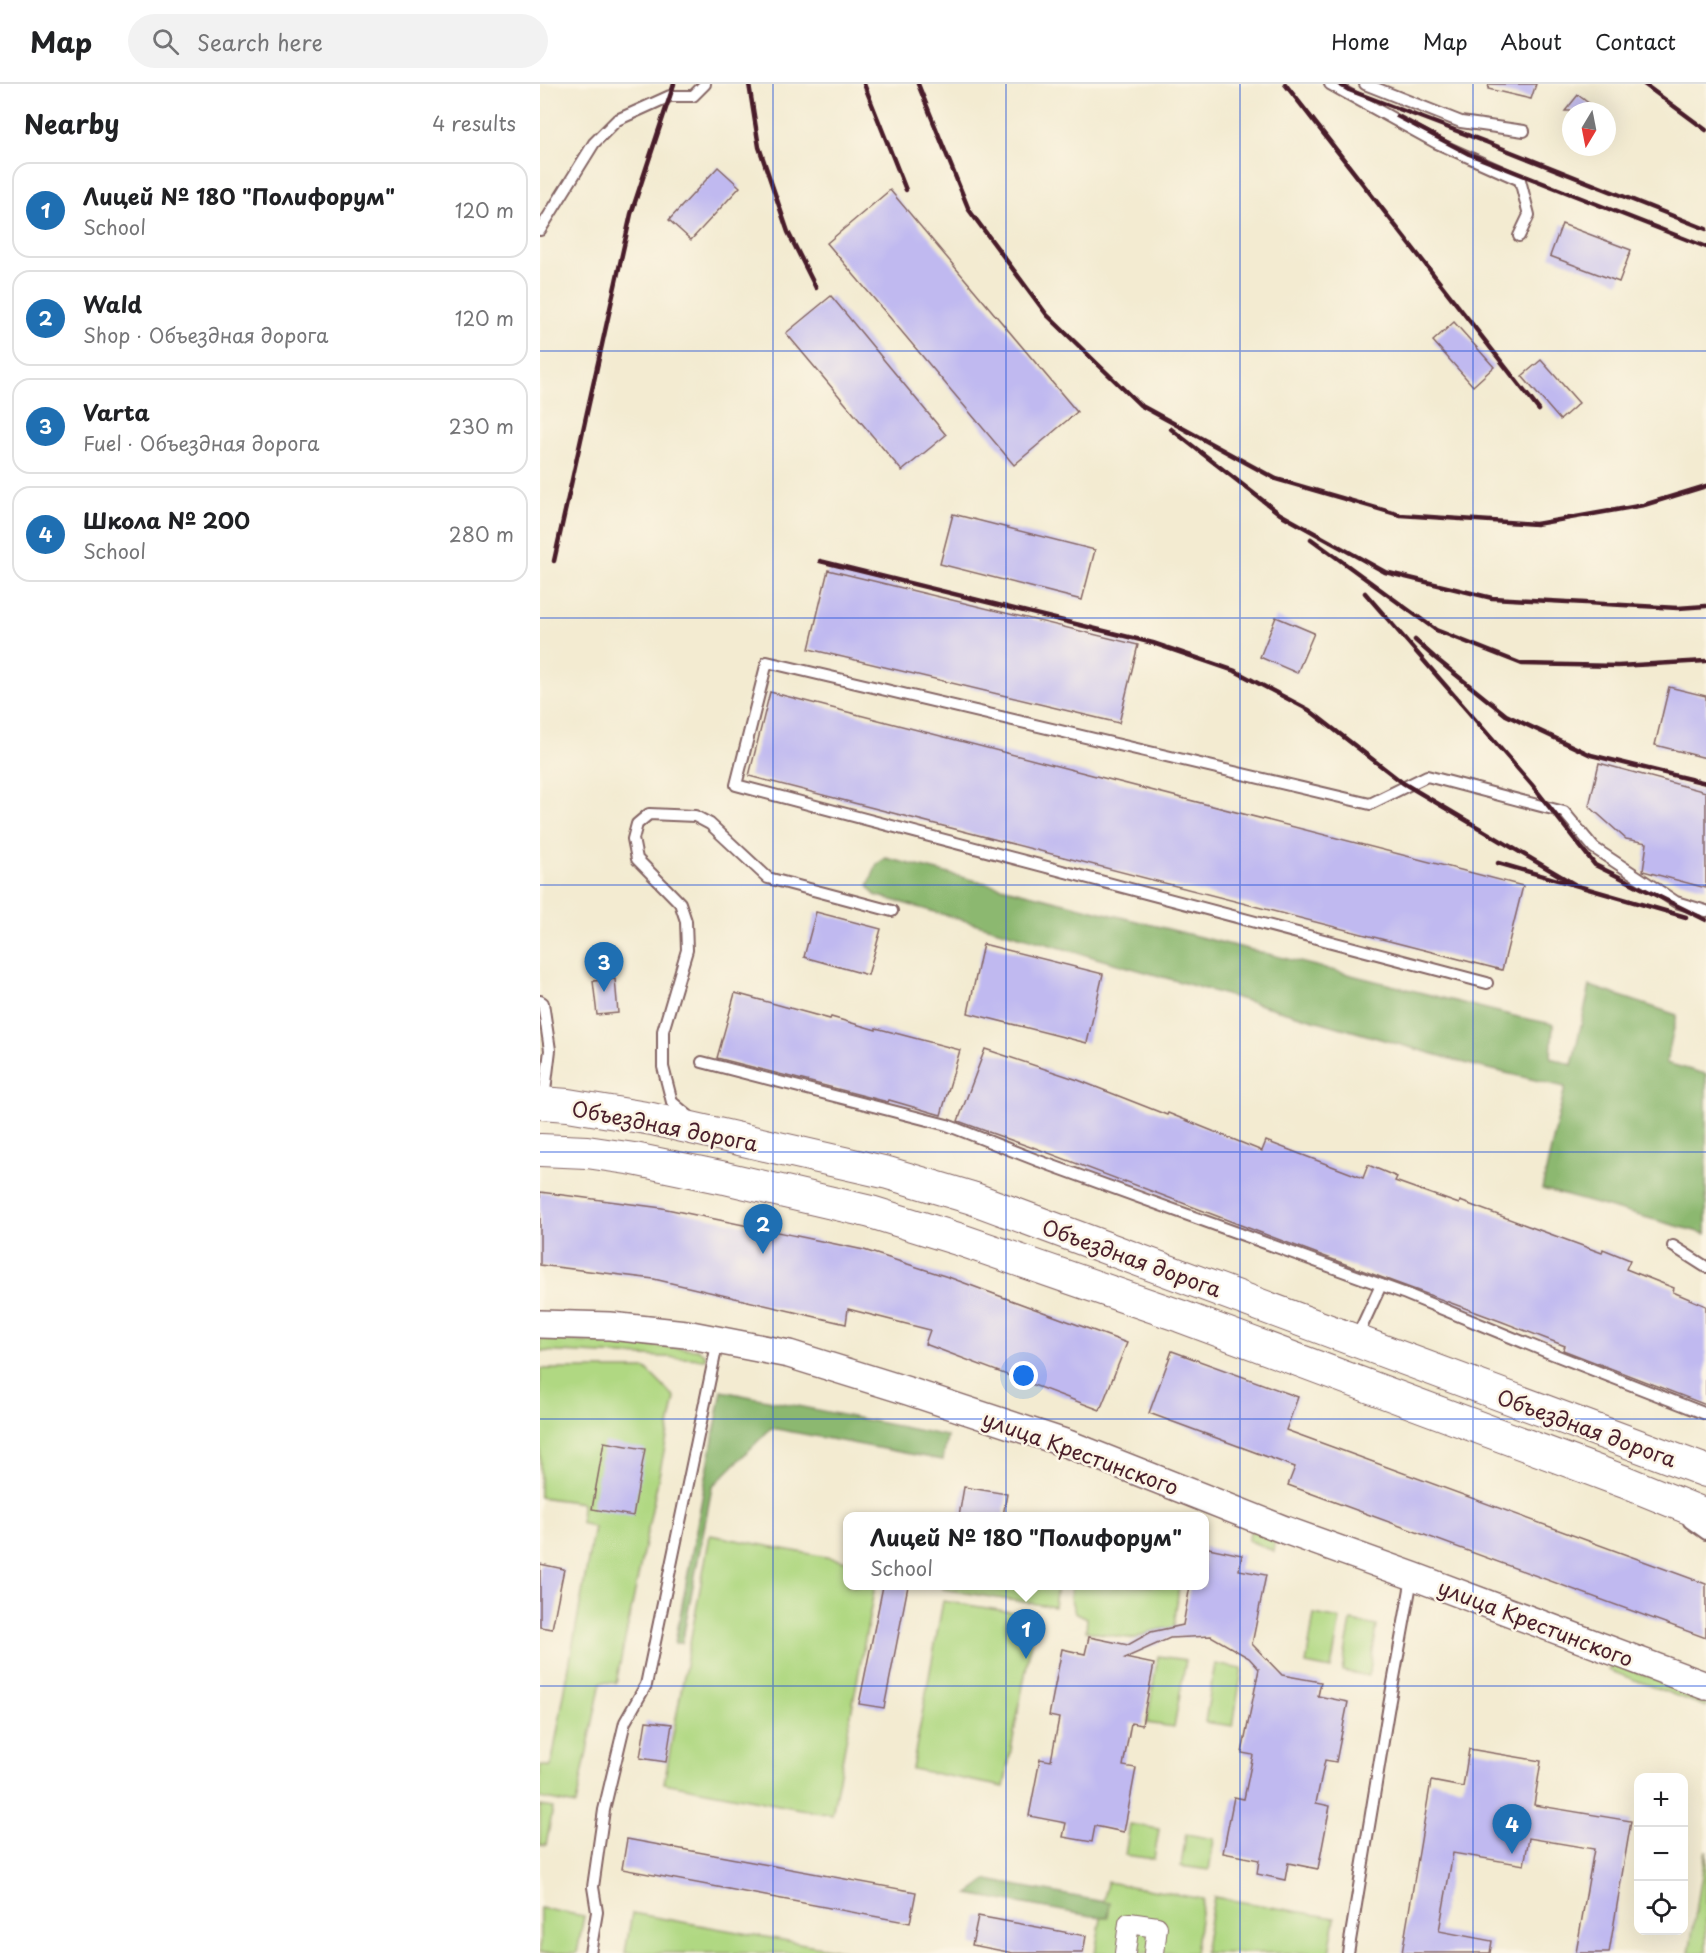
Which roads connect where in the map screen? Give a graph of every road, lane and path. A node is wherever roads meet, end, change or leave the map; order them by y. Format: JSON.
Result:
{"nodes":[{"id":1,"x":705,"y":84,"type":"edge"},
{"id":2,"x":1330,"y":84,"type":"edge"},
{"id":3,"x":1365,"y":84,"type":"edge"},
{"id":4,"x":1524,"y":131,"type":"dead end"},
{"id":5,"x":540,"y":230,"type":"edge"},
{"id":6,"x":1519,"y":236,"type":"dead end"},
{"id":7,"x":892,"y":910,"type":"dead end"},
{"id":8,"x":1706,"y":911,"type":"edge"},
{"id":9,"x":1487,"y":983,"type":"dead end"},
{"id":10,"x":540,"y":1001,"type":"edge"},
{"id":11,"x":702,"y":1062,"type":"dead end"},
{"id":12,"x":542,"y":1103,"type":"edge"},
{"id":13,"x":707,"y":1131,"type":"junction"},
{"id":14,"x":540,"y":1150,"type":"edge"},
{"id":15,"x":1673,"y":1246,"type":"dead end"},
{"id":16,"x":1706,"y":1267,"type":"edge"},
{"id":17,"x":1381,"y":1285,"type":"junction"},
{"id":18,"x":540,"y":1324,"type":"edge"},
{"id":19,"x":718,"y":1340,"type":"junction"},
{"id":20,"x":1356,"y":1340,"type":"junction"},
{"id":21,"x":1706,"y":1414,"type":"edge"},
{"id":22,"x":1706,"y":1471,"type":"edge"},
{"id":23,"x":1625,"y":1482,"type":"junction"},
{"id":24,"x":1706,"y":1515,"type":"edge"},
{"id":25,"x":1706,"y":1534,"type":"edge"},
{"id":26,"x":1413,"y":1576,"type":"junction"},
{"id":27,"x":1706,"y":1686,"type":"edge"},
{"id":28,"x":590,"y":1953,"type":"edge"},
{"id":29,"x":1125,"y":1953,"type":"edge"},
{"id":30,"x":1154,"y":1953,"type":"edge"},
{"id":31,"x":1348,"y":1953,"type":"edge"}],
"edges":[{"from":1,"to":5,"type":"lane"},
{"from":2,"to":6,"type":"lane"},
{"from":3,"to":4,"type":"lane"},
{"from":7,"to":13,"type":"lane"},
{"from":8,"to":9,"type":"lane"},
{"from":10,"to":12,"type":"lane"},
{"from":11,"to":17,"type":"lane"},
{"from":12,"to":13,"type":"main road","name":"Объездная дорога"},
{"from":13,"to":20,"type":"main road","name":"Объездная дорога"},
{"from":14,"to":23,"type":"main road","name":"Объездная дорога"},
{"from":15,"to":16,"type":"lane"},
{"from":17,"to":20,"type":"lane"},
{"from":17,"to":21,"type":"lane"},
{"from":18,"to":19,"type":"street","name":"улица Крестинского"},
{"from":19,"to":26,"type":"street","name":"улица Крестинского"},
{"from":19,"to":28,"type":"lane"},
{"from":20,"to":22,"type":"main road","name":"Объездная дорога"},
{"from":23,"to":24,"type":"main road","name":"Объездная дорога"},
{"from":23,"to":25,"type":"lane"},
{"from":26,"to":27,"type":"street","name":"улица Крестинского"},
{"from":26,"to":31,"type":"lane"},
{"from":29,"to":30,"type":"street"}]}
